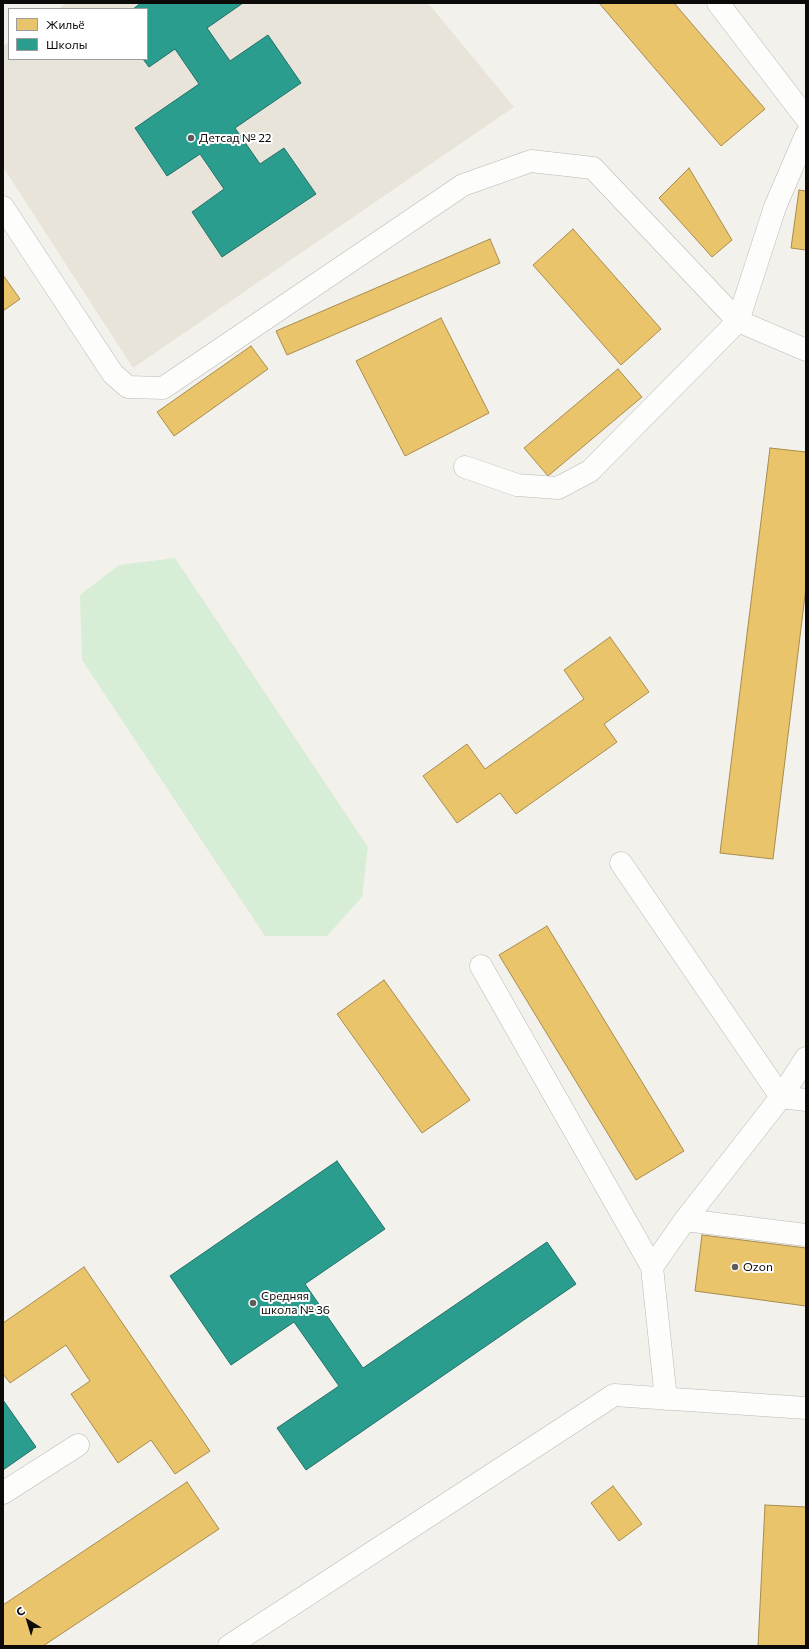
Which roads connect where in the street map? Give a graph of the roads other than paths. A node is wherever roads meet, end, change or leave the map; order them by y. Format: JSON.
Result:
{"nodes":[{"id":1,"x":718,"y":3,"type":"edge"},
{"id":2,"x":806,"y":118,"type":"edge"},
{"id":3,"x":806,"y":135,"type":"edge"},
{"id":4,"x":3,"y":206,"type":"edge"},
{"id":5,"x":738,"y":321,"type":"junction"},
{"id":6,"x":806,"y":350,"type":"edge"},
{"id":7,"x":465,"y":468,"type":"dead end"},
{"id":8,"x":621,"y":864,"type":"dead end"},
{"id":9,"x":481,"y":966,"type":"dead end"},
{"id":10,"x":806,"y":1058,"type":"edge"},
{"id":11,"x":781,"y":1097,"type":"junction"},
{"id":12,"x":806,"y":1100,"type":"edge"},
{"id":13,"x":685,"y":1220,"type":"junction"},
{"id":14,"x":806,"y":1235,"type":"edge"},
{"id":15,"x":652,"y":1267,"type":"junction"},
{"id":16,"x":666,"y":1399,"type":"junction"},
{"id":17,"x":806,"y":1408,"type":"edge"},
{"id":18,"x":78,"y":1445,"type":"dead end"},
{"id":19,"x":3,"y":1493,"type":"edge"},
{"id":20,"x":229,"y":1646,"type":"edge"}],
"edges":[{"from":1,"to":2,"type":"street"},
{"from":3,"to":5,"type":"street"},
{"from":4,"to":5,"type":"street"},
{"from":5,"to":6,"type":"street"},
{"from":5,"to":7,"type":"street"},
{"from":8,"to":11,"type":"street"},
{"from":9,"to":15,"type":"street"},
{"from":10,"to":11,"type":"street"},
{"from":11,"to":12,"type":"street"},
{"from":11,"to":13,"type":"street"},
{"from":13,"to":14,"type":"street"},
{"from":13,"to":15,"type":"street"},
{"from":15,"to":16,"type":"street"},
{"from":16,"to":17,"type":"street"},
{"from":16,"to":20,"type":"street"},
{"from":18,"to":19,"type":"street"}]}
